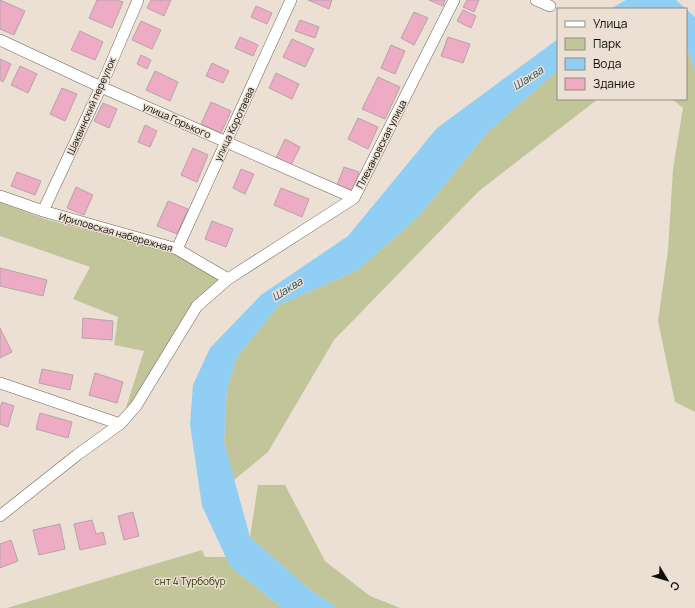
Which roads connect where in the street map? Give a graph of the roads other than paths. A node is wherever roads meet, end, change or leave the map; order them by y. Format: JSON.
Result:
{"nodes":[{"id":1,"x":138,"y":0,"type":"edge"},
{"id":2,"x":291,"y":0,"type":"edge"},
{"id":3,"x":454,"y":0,"type":"edge"},
{"id":4,"x":536,"y":0,"type":"edge"},
{"id":5,"x":550,"y":6,"type":"dead end"},
{"id":6,"x":0,"y":40,"type":"edge"},
{"id":7,"x":101,"y":86,"type":"junction"},
{"id":8,"x":226,"y":141,"type":"junction"},
{"id":9,"x":0,"y":196,"type":"edge"},
{"id":10,"x":354,"y":198,"type":"junction"},
{"id":11,"x":43,"y":211,"type":"junction"},
{"id":12,"x":177,"y":248,"type":"junction"},
{"id":13,"x":228,"y":279,"type":"junction"},
{"id":14,"x":0,"y":383,"type":"edge"},
{"id":15,"x":120,"y":424,"type":"junction"},
{"id":16,"x":0,"y":516,"type":"edge"}],
"edges":[{"from":1,"to":7,"type":"street","name":"Шаквинский переулок"},
{"from":2,"to":8,"type":"street","name":"улица Коротаева"},
{"from":3,"to":10,"type":"street","name":"Плехановская улица"},
{"from":4,"to":5,"type":"street"},
{"from":6,"to":7,"type":"street","name":"улица Горького"},
{"from":7,"to":8,"type":"street","name":"улица Горького"},
{"from":7,"to":11,"type":"street","name":"Шаквинский переулок"},
{"from":8,"to":10,"type":"street","name":"улица Горького"},
{"from":8,"to":12,"type":"street","name":"улица Коротаева"},
{"from":9,"to":11,"type":"street","name":"Ириловская набережная"},
{"from":10,"to":13,"type":"street","name":"Плехановская улица"},
{"from":11,"to":12,"type":"street","name":"Ириловская набережная"},
{"from":12,"to":13,"type":"street","name":"Ириловская набережная"},
{"from":13,"to":15,"type":"street","name":"Плехановская улица"},
{"from":14,"to":15,"type":"street"},
{"from":15,"to":16,"type":"street","name":"Плехановская улица"}]}
